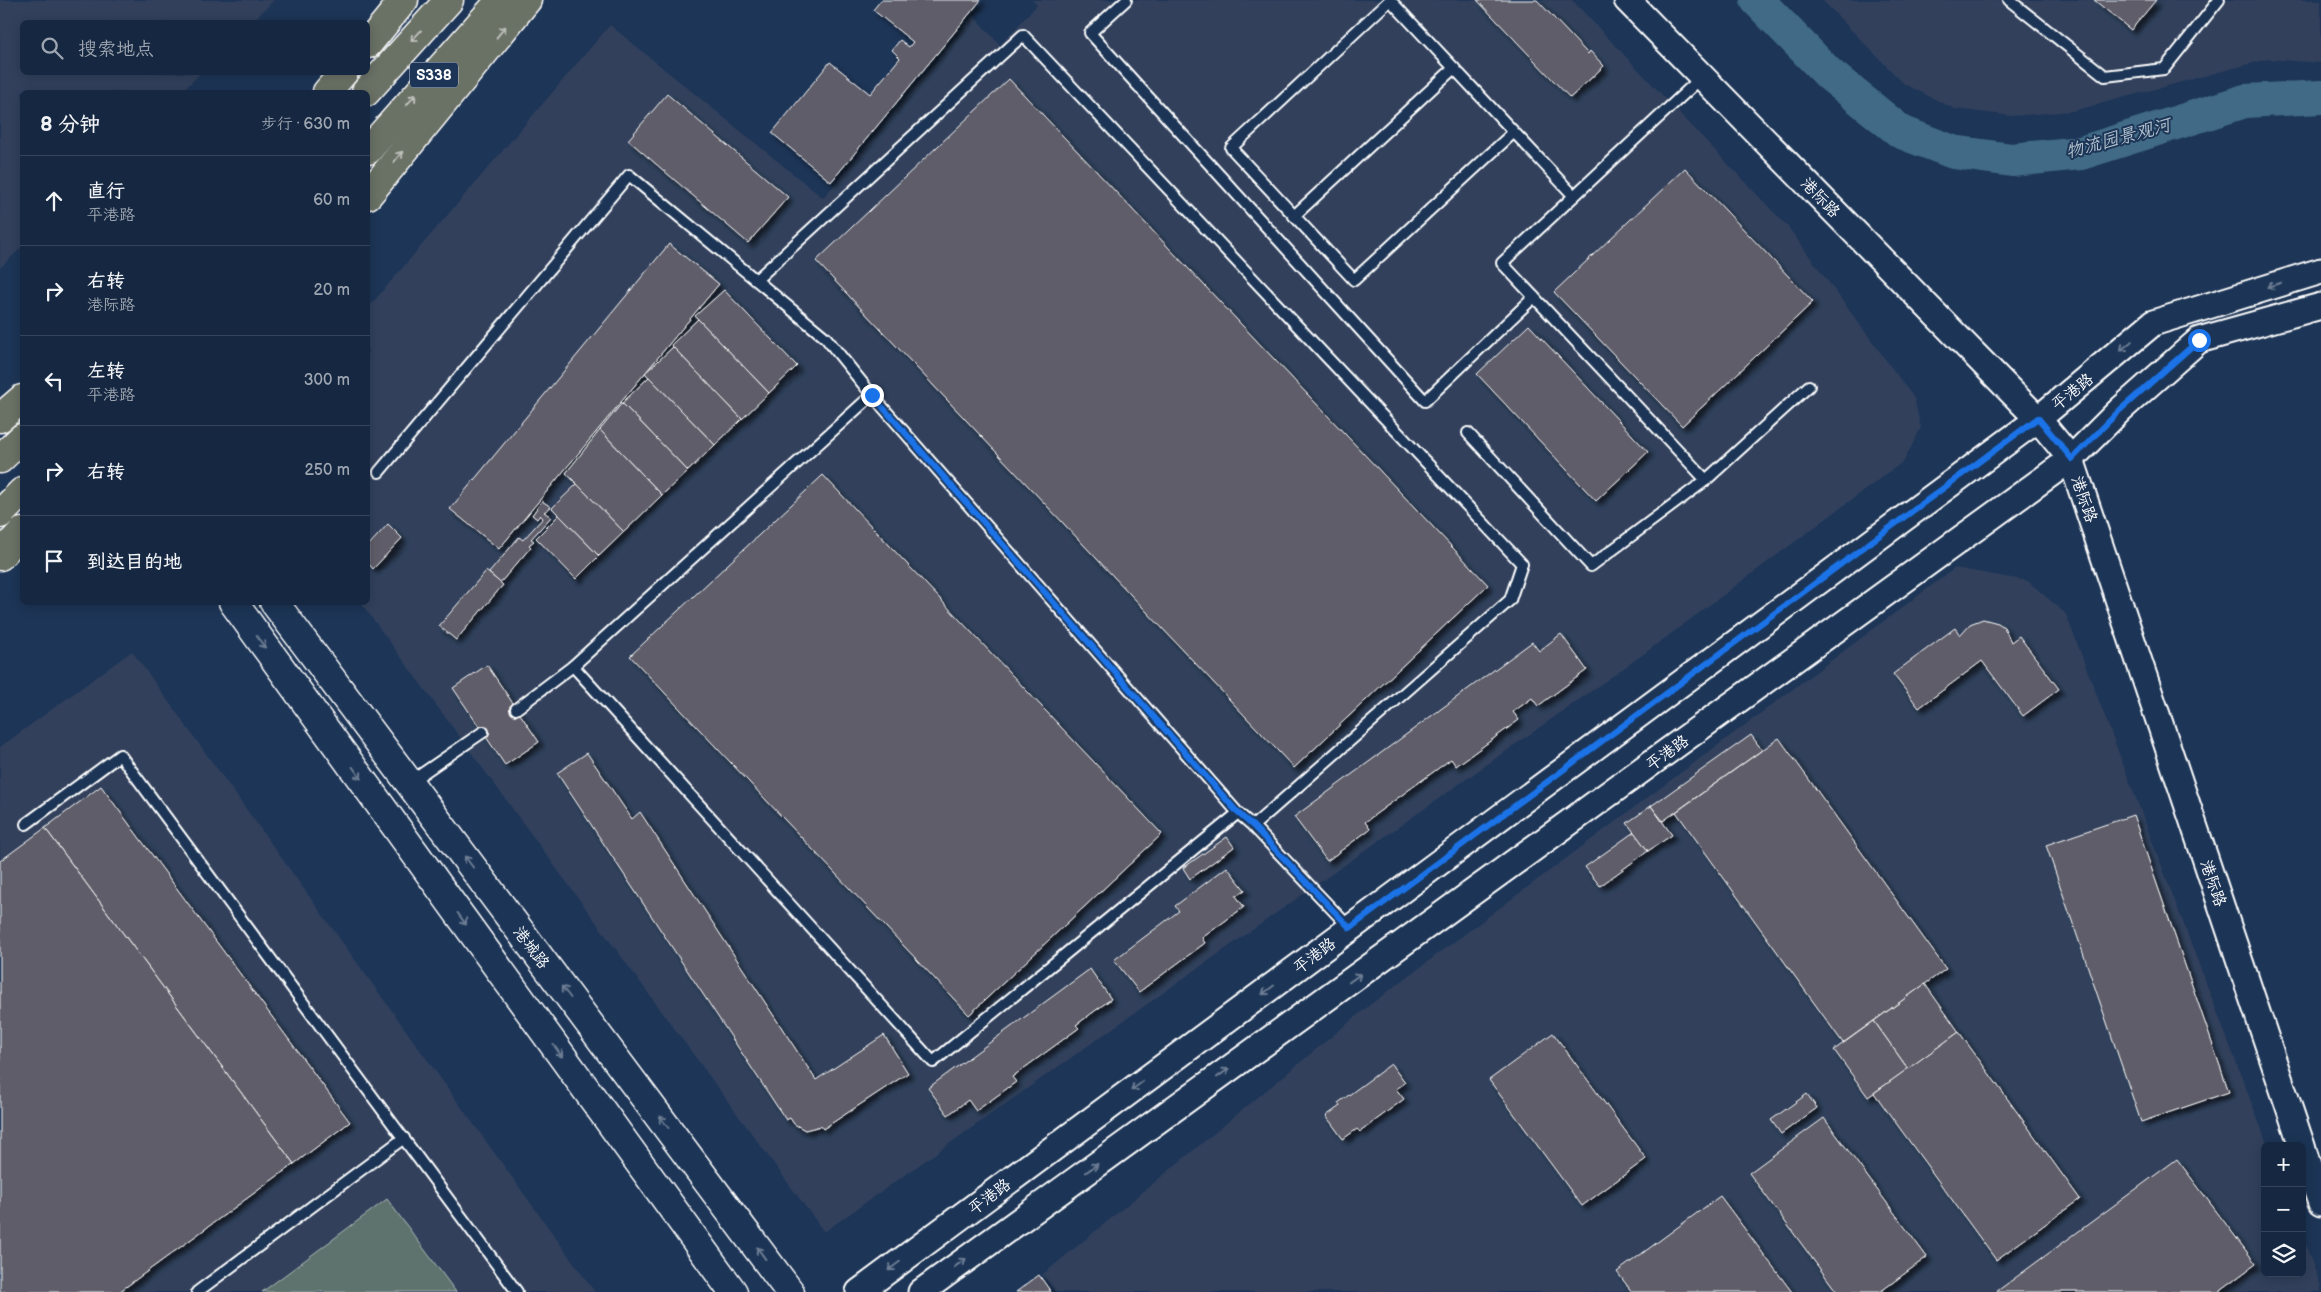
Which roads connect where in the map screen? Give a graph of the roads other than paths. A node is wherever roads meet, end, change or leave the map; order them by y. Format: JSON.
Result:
{"nodes":[{"id":1,"x":404,"y":0,"type":"edge"},
{"id":2,"x":449,"y":0,"type":"edge"},
{"id":3,"x":501,"y":0,"type":"edge"},
{"id":4,"x":527,"y":0,"type":"edge"},
{"id":5,"x":1126,"y":0,"type":"edge"},
{"id":6,"x":1627,"y":0,"type":"edge"},
{"id":7,"x":2009,"y":0,"type":"edge"},
{"id":8,"x":2219,"y":0,"type":"edge"},
{"id":9,"x":370,"y":42,"type":"edge"},
{"id":10,"x":1454,"y":68,"type":"junction"},
{"id":11,"x":342,"y":75,"type":"edge"},
{"id":12,"x":1702,"y":77,"type":"junction"},
{"id":13,"x":330,"y":90,"type":"edge"},
{"id":14,"x":368,"y":90,"type":"edge"},
{"id":15,"x":1514,"y":132,"type":"junction"},
{"id":16,"x":370,"y":148,"type":"edge"},
{"id":17,"x":370,"y":193,"type":"edge"},
{"id":18,"x":1574,"y":196,"type":"junction"},
{"id":19,"x":1294,"y":216,"type":"junction"},
{"id":20,"x":2321,"y":271,"type":"edge"},
{"id":21,"x":756,"y":280,"type":"junction"},
{"id":22,"x":1534,"y":297,"type":"junction"},
{"id":23,"x":2321,"y":306,"type":"edge"},
{"id":24,"x":1809,"y":386,"type":"dead end"},
{"id":25,"x":872,"y":395,"type":"junction"},
{"id":26,"x":20,"y":401,"type":"edge"},
{"id":27,"x":0,"y":418,"type":"edge"},
{"id":28,"x":2038,"y":418,"type":"junction"},
{"id":29,"x":1468,"y":433,"type":"dead end"},
{"id":30,"x":20,"y":440,"type":"edge"},
{"id":31,"x":2072,"y":459,"type":"junction"},
{"id":32,"x":0,"y":460,"type":"edge"},
{"id":33,"x":380,"y":472,"type":"dead end"},
{"id":34,"x":1706,"y":480,"type":"junction"},
{"id":35,"x":20,"y":494,"type":"edge"},
{"id":36,"x":0,"y":514,"type":"edge"},
{"id":37,"x":20,"y":534,"type":"edge"},
{"id":38,"x":20,"y":553,"type":"edge"},
{"id":39,"x":0,"y":556,"type":"edge"},
{"id":40,"x":0,"y":562,"type":"edge"},
{"id":41,"x":235,"y":605,"type":"edge"},
{"id":42,"x":276,"y":605,"type":"edge"},
{"id":43,"x":573,"y":666,"type":"junction"},
{"id":44,"x":516,"y":709,"type":"dead end"},
{"id":45,"x":483,"y":732,"type":"dead end"},
{"id":46,"x":409,"y":783,"type":"junction"},
{"id":47,"x":1238,"y":813,"type":"junction"},
{"id":48,"x":26,"y":824,"type":"dead end"},
{"id":49,"x":1253,"y":826,"type":"junction"},
{"id":50,"x":1350,"y":928,"type":"junction"},
{"id":51,"x":404,"y":1138,"type":"junction"},
{"id":52,"x":2301,"y":1142,"type":"edge"},
{"id":53,"x":2306,"y":1158,"type":"edge"},
{"id":54,"x":2321,"y":1203,"type":"edge"},
{"id":55,"x":197,"y":1292,"type":"edge"},
{"id":56,"x":517,"y":1292,"type":"edge"},
{"id":57,"x":733,"y":1292,"type":"edge"},
{"id":58,"x":790,"y":1292,"type":"edge"},
{"id":59,"x":859,"y":1292,"type":"edge"},
{"id":60,"x":921,"y":1292,"type":"edge"}],
"edges":[{"from":1,"to":9,"type":"main road"},
{"from":2,"to":14,"type":"main road","number":"S338","one_way":true},
{"from":16,"to":3,"type":"main road","number":"S338","one_way":true},
{"from":17,"to":4,"type":"main road","one_way":true},
{"from":5,"to":22,"type":"lane"},
{"from":6,"to":12,"type":"street","name":"港际路"},
{"from":7,"to":8,"type":"lane"},
{"from":10,"to":15,"type":"lane"},
{"from":10,"to":19,"type":"lane"},
{"from":10,"to":19,"type":"lane"},
{"from":11,"to":13,"type":"main road"},
{"from":12,"to":18,"type":"lane"},
{"from":12,"to":28,"type":"street","name":"港际路"},
{"from":15,"to":18,"type":"lane"},
{"from":15,"to":19,"type":"lane"},
{"from":18,"to":22,"type":"lane"},
{"from":20,"to":28,"type":"street","name":"平港路","one_way":true},
{"from":21,"to":25,"type":"lane"},
{"from":21,"to":33,"type":"lane"},
{"from":21,"to":49,"type":"lane"},
{"from":22,"to":34,"type":"lane"},
{"from":23,"to":31,"type":"street","name":"平港路"},
{"from":24,"to":34,"type":"lane"},
{"from":25,"to":43,"type":"lane"},
{"from":25,"to":47,"type":"lane"},
{"from":26,"to":27,"type":"main road"},
{"from":28,"to":31,"type":"street","name":"港际路"},
{"from":28,"to":50,"type":"street","name":"平港路"},
{"from":29,"to":34,"type":"lane"},
{"from":30,"to":32,"type":"main road"},
{"from":31,"to":52,"type":"street","name":"港际路"},
{"from":60,"to":31,"type":"street","name":"平港路","one_way":true},
{"from":35,"to":36,"type":"main road"},
{"from":37,"to":39,"type":"main road"},
{"from":38,"to":40,"type":"main road"},
{"from":41,"to":57,"type":"main road","one_way":true},
{"from":42,"to":46,"type":"main road","name":"港城路"},
{"from":43,"to":44,"type":"lane"},
{"from":43,"to":47,"type":"lane"},
{"from":45,"to":46,"type":"lane"},
{"from":58,"to":46,"type":"main road","name":"港城路","one_way":true},
{"from":47,"to":49,"type":"lane"},
{"from":48,"to":51,"type":"lane"},
{"from":49,"to":50,"type":"lane"},
{"from":50,"to":59,"type":"street","name":"平港路","one_way":true},
{"from":51,"to":55,"type":"lane"},
{"from":51,"to":56,"type":"lane"},
{"from":53,"to":54,"type":"street","name":"港际路"}]}
